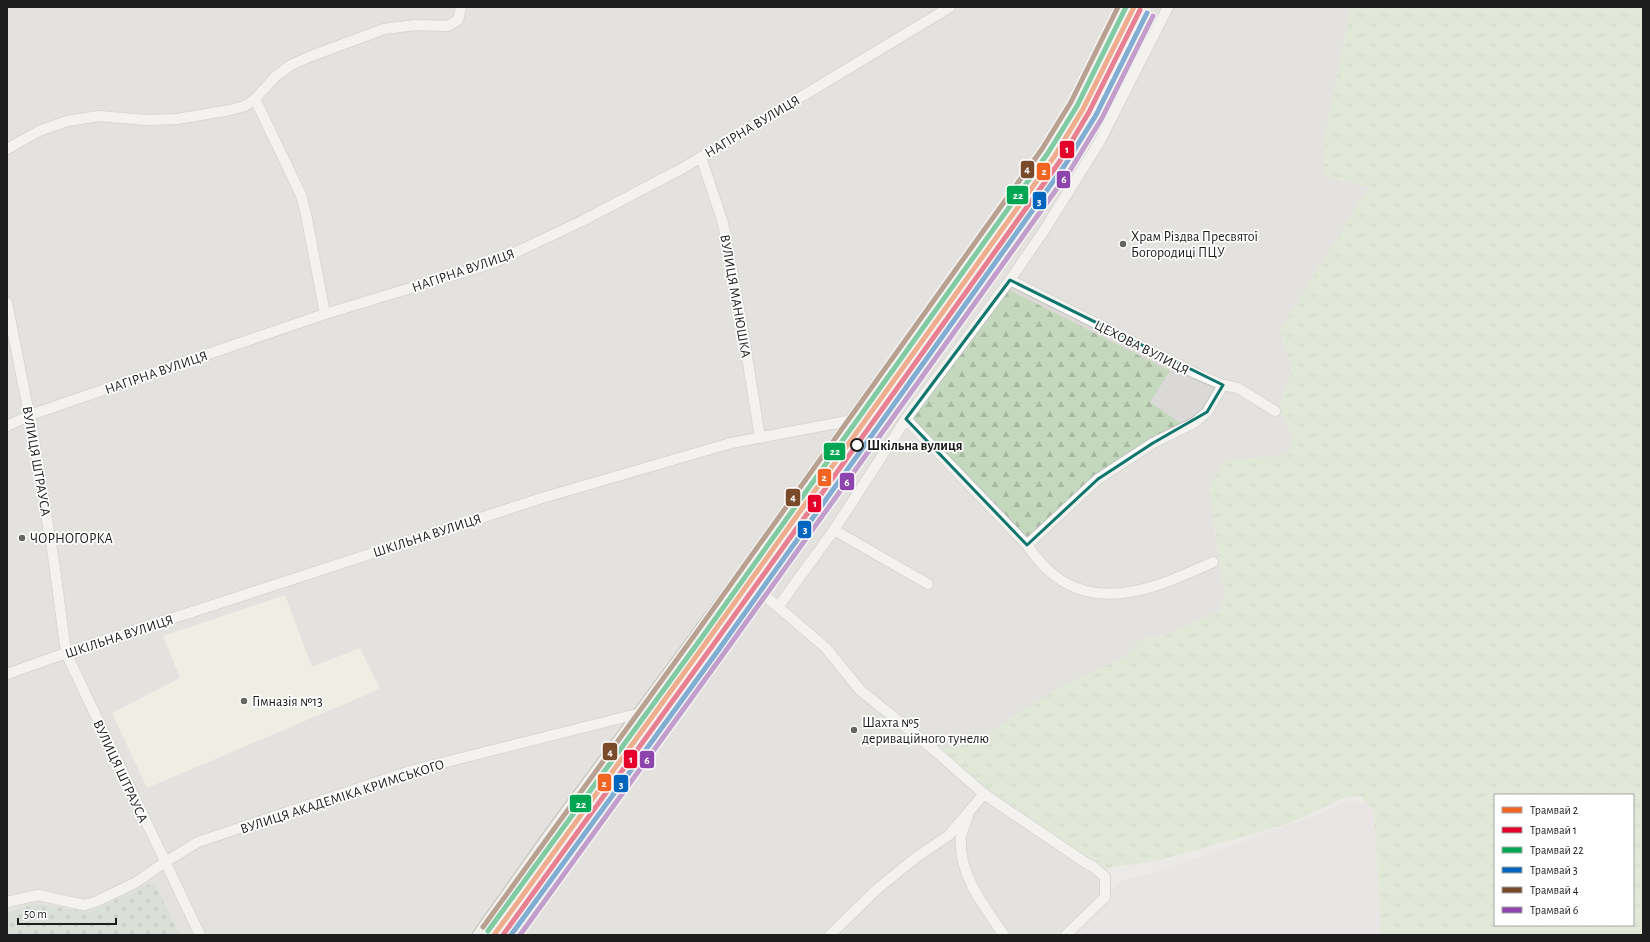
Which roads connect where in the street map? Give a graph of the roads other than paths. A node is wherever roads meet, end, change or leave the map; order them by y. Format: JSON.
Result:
{"nodes":[{"id":1,"x":461,"y":7,"type":"edge"},
{"id":2,"x":950,"y":7,"type":"edge"},
{"id":3,"x":1131,"y":7,"type":"edge"},
{"id":4,"x":1168,"y":7,"type":"edge"},
{"id":5,"x":255,"y":99,"type":"junction"},
{"id":6,"x":7,"y":149,"type":"edge"},
{"id":7,"x":701,"y":157,"type":"junction"},
{"id":8,"x":1010,"y":280,"type":"junction"},
{"id":9,"x":7,"y":303,"type":"edge"},
{"id":10,"x":325,"y":314,"type":"junction"},
{"id":11,"x":1223,"y":385,"type":"junction"},
{"id":12,"x":1275,"y":411,"type":"dead end"},
{"id":13,"x":30,"y":415,"type":"junction"},
{"id":14,"x":906,"y":419,"type":"junction"},
{"id":15,"x":853,"y":420,"type":"junction"},
{"id":16,"x":7,"y":426,"type":"edge"},
{"id":17,"x":760,"y":438,"type":"junction"},
{"id":18,"x":834,"y":530,"type":"junction"},
{"id":19,"x":1027,"y":545,"type":"junction"},
{"id":20,"x":1213,"y":562,"type":"dead end"},
{"id":21,"x":742,"y":576,"type":"junction"},
{"id":22,"x":928,"y":584,"type":"dead end"},
{"id":23,"x":778,"y":607,"type":"junction"},
{"id":24,"x":66,"y":653,"type":"junction"},
{"id":25,"x":7,"y":674,"type":"edge"},
{"id":26,"x":641,"y":713,"type":"junction"},
{"id":27,"x":984,"y":794,"type":"junction"},
{"id":28,"x":970,"y":810,"type":"junction"},
{"id":29,"x":165,"y":862,"type":"junction"},
{"id":30,"x":7,"y":902,"type":"edge"},
{"id":31,"x":200,"y":935,"type":"edge"},
{"id":32,"x":480,"y":935,"type":"edge"},
{"id":33,"x":830,"y":935,"type":"edge"},
{"id":34,"x":1004,"y":935,"type":"edge"},
{"id":35,"x":1066,"y":935,"type":"edge"}],
"edges":[{"from":1,"to":5,"type":"street"},
{"from":2,"to":7,"type":"street","name":"НАГІРНА ВУЛИЦЯ"},
{"from":3,"to":15,"type":"main road"},
{"from":4,"to":8,"type":"street"},
{"from":5,"to":6,"type":"street"},
{"from":5,"to":10,"type":"street"},
{"from":7,"to":10,"type":"street","name":"НАГІРНА ВУЛИЦЯ"},
{"from":7,"to":17,"type":"street","name":"ВУЛИЦЯ МАНЮШКА"},
{"from":8,"to":11,"type":"street","name":"ЦЕХОВА ВУЛИЦЯ"},
{"from":8,"to":14,"type":"street"},
{"from":9,"to":13,"type":"street","name":"ВУЛИЦЯ ШТРАУСА"},
{"from":10,"to":13,"type":"street","name":"НАГІРНА ВУЛИЦЯ"},
{"from":11,"to":12,"type":"street","name":"ЦЕХОВА ВУЛИЦЯ"},
{"from":11,"to":19,"type":"street"},
{"from":13,"to":16,"type":"street","name":"НАГІРНА ВУЛИЦЯ"},
{"from":13,"to":24,"type":"street","name":"ВУЛИЦЯ ШТРАУСА"},
{"from":14,"to":18,"type":"street"},
{"from":14,"to":19,"type":"street"},
{"from":15,"to":17,"type":"street","name":"ШКІЛЬНА ВУЛИЦЯ"},
{"from":15,"to":21,"type":"main road"},
{"from":17,"to":24,"type":"street","name":"ШКІЛЬНА ВУЛИЦЯ"},
{"from":18,"to":22,"type":"street"},
{"from":18,"to":23,"type":"street"},
{"from":19,"to":20,"type":"street"},
{"from":21,"to":23,"type":"street"},
{"from":21,"to":26,"type":"main road"},
{"from":23,"to":27,"type":"street"},
{"from":24,"to":25,"type":"street","name":"ШКІЛЬНА ВУЛИЦЯ"},
{"from":24,"to":29,"type":"street","name":"ВУЛИЦЯ ШТРАУСА"},
{"from":26,"to":29,"type":"street","name":"ВУЛИЦЯ АКАДЕМІКА КРИМСЬКОГО"},
{"from":26,"to":32,"type":"main road"},
{"from":27,"to":28,"type":"street"},
{"from":27,"to":35,"type":"street"},
{"from":28,"to":33,"type":"street"},
{"from":28,"to":34,"type":"street"},
{"from":29,"to":30,"type":"street"},
{"from":29,"to":31,"type":"street","name":"ВУЛИЦЯ ШТРАУСА"}]}
